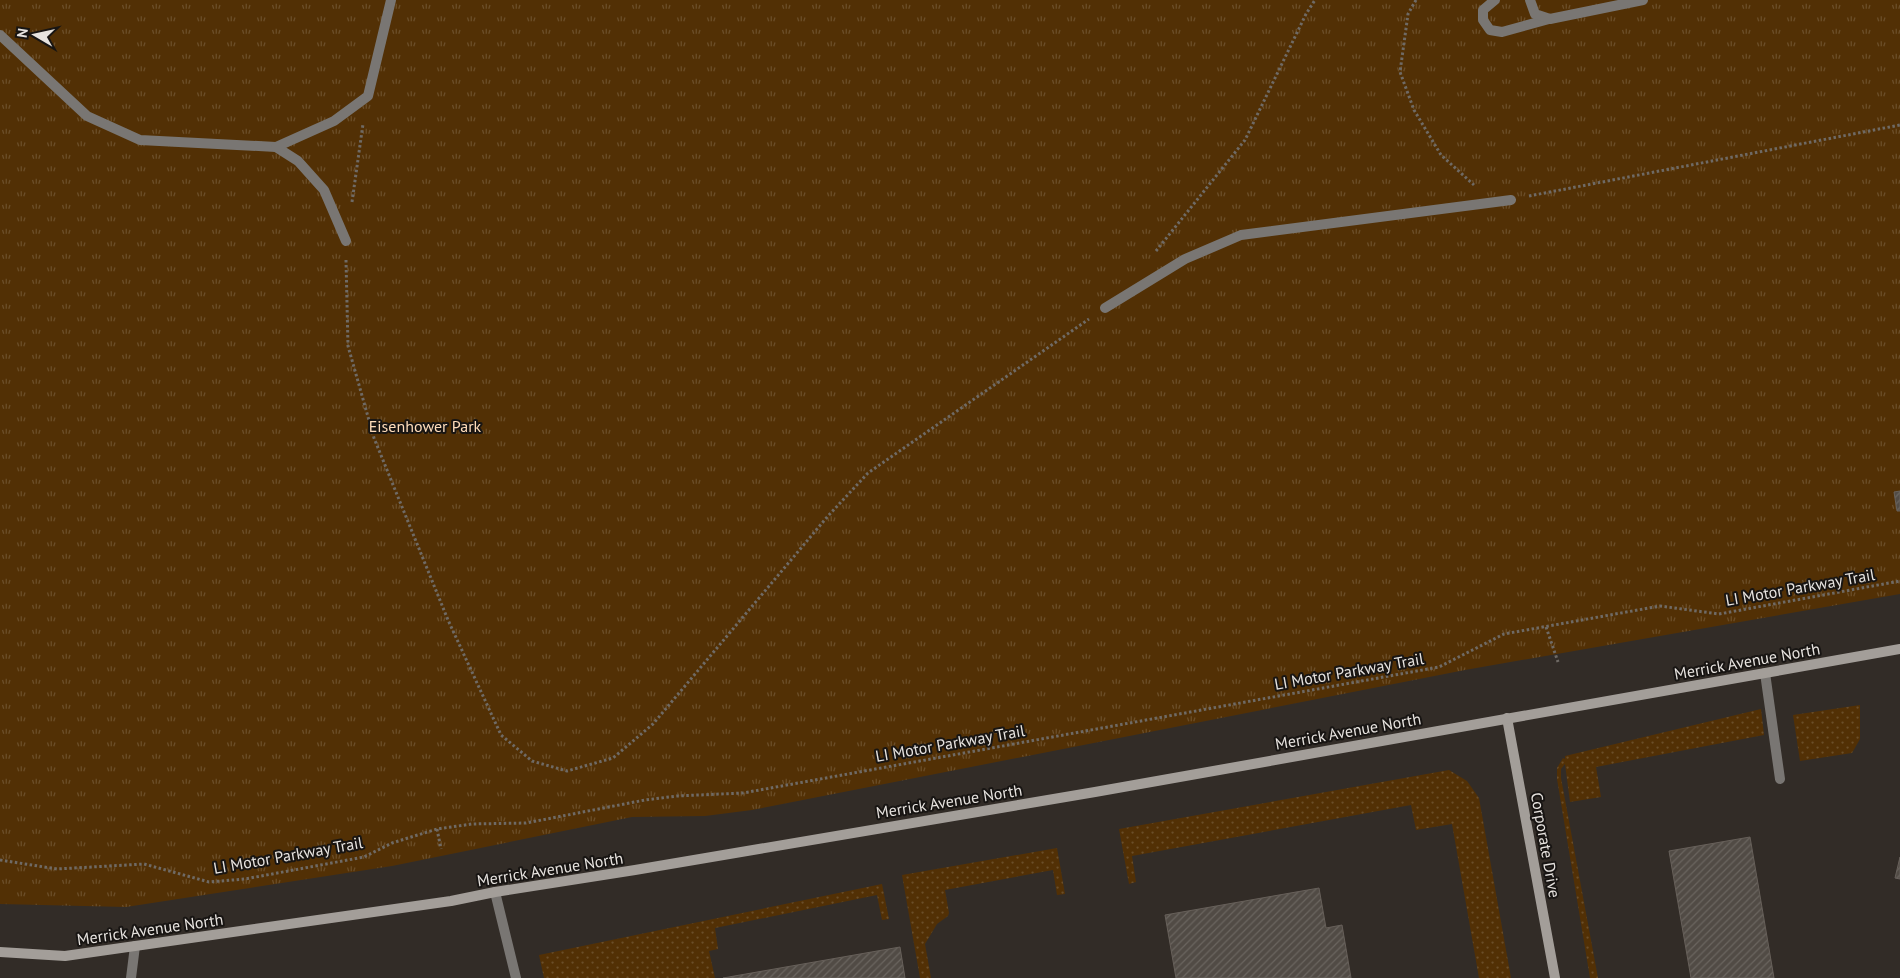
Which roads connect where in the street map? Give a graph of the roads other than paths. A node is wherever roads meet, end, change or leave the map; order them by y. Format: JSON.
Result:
{"nodes":[{"id":1,"x":391,"y":0,"type":"edge"},
{"id":2,"x":1495,"y":0,"type":"edge"},
{"id":3,"x":1530,"y":0,"type":"edge"},
{"id":4,"x":1643,"y":0,"type":"edge"},
{"id":5,"x":1550,"y":19,"type":"junction"},
{"id":6,"x":0,"y":35,"type":"edge"},
{"id":7,"x":276,"y":147,"type":"junction"},
{"id":8,"x":1511,"y":200,"type":"road end"},
{"id":9,"x":346,"y":241,"type":"road end"},
{"id":10,"x":1105,"y":308,"type":"road end"},
{"id":11,"x":1900,"y":649,"type":"edge"},
{"id":12,"x":1765,"y":673,"type":"junction"},
{"id":13,"x":1507,"y":718,"type":"junction"},
{"id":14,"x":1780,"y":779,"type":"dead end"},
{"id":15,"x":496,"y":892,"type":"junction"},
{"id":16,"x":135,"y":946,"type":"junction"},
{"id":17,"x":0,"y":952,"type":"edge"},
{"id":18,"x":131,"y":978,"type":"edge"},
{"id":19,"x":516,"y":978,"type":"edge"},
{"id":20,"x":1555,"y":978,"type":"edge"}],
"edges":[{"from":1,"to":7,"type":"street"},
{"from":2,"to":5,"type":"street"},
{"from":3,"to":5,"type":"street"},
{"from":4,"to":5,"type":"street"},
{"from":6,"to":7,"type":"street"},
{"from":7,"to":9,"type":"street"},
{"from":8,"to":10,"type":"street"},
{"from":11,"to":12,"type":"main road","name":"Merrick Avenue North"},
{"from":12,"to":13,"type":"main road","name":"Merrick Avenue North"},
{"from":12,"to":14,"type":"street"},
{"from":13,"to":15,"type":"main road","name":"Merrick Avenue North"},
{"from":13,"to":20,"type":"main road","name":"Corporate Drive"},
{"from":15,"to":16,"type":"main road","name":"Merrick Avenue North"},
{"from":15,"to":19,"type":"street"},
{"from":16,"to":17,"type":"main road","name":"Merrick Avenue North"},
{"from":16,"to":18,"type":"street"}]}
